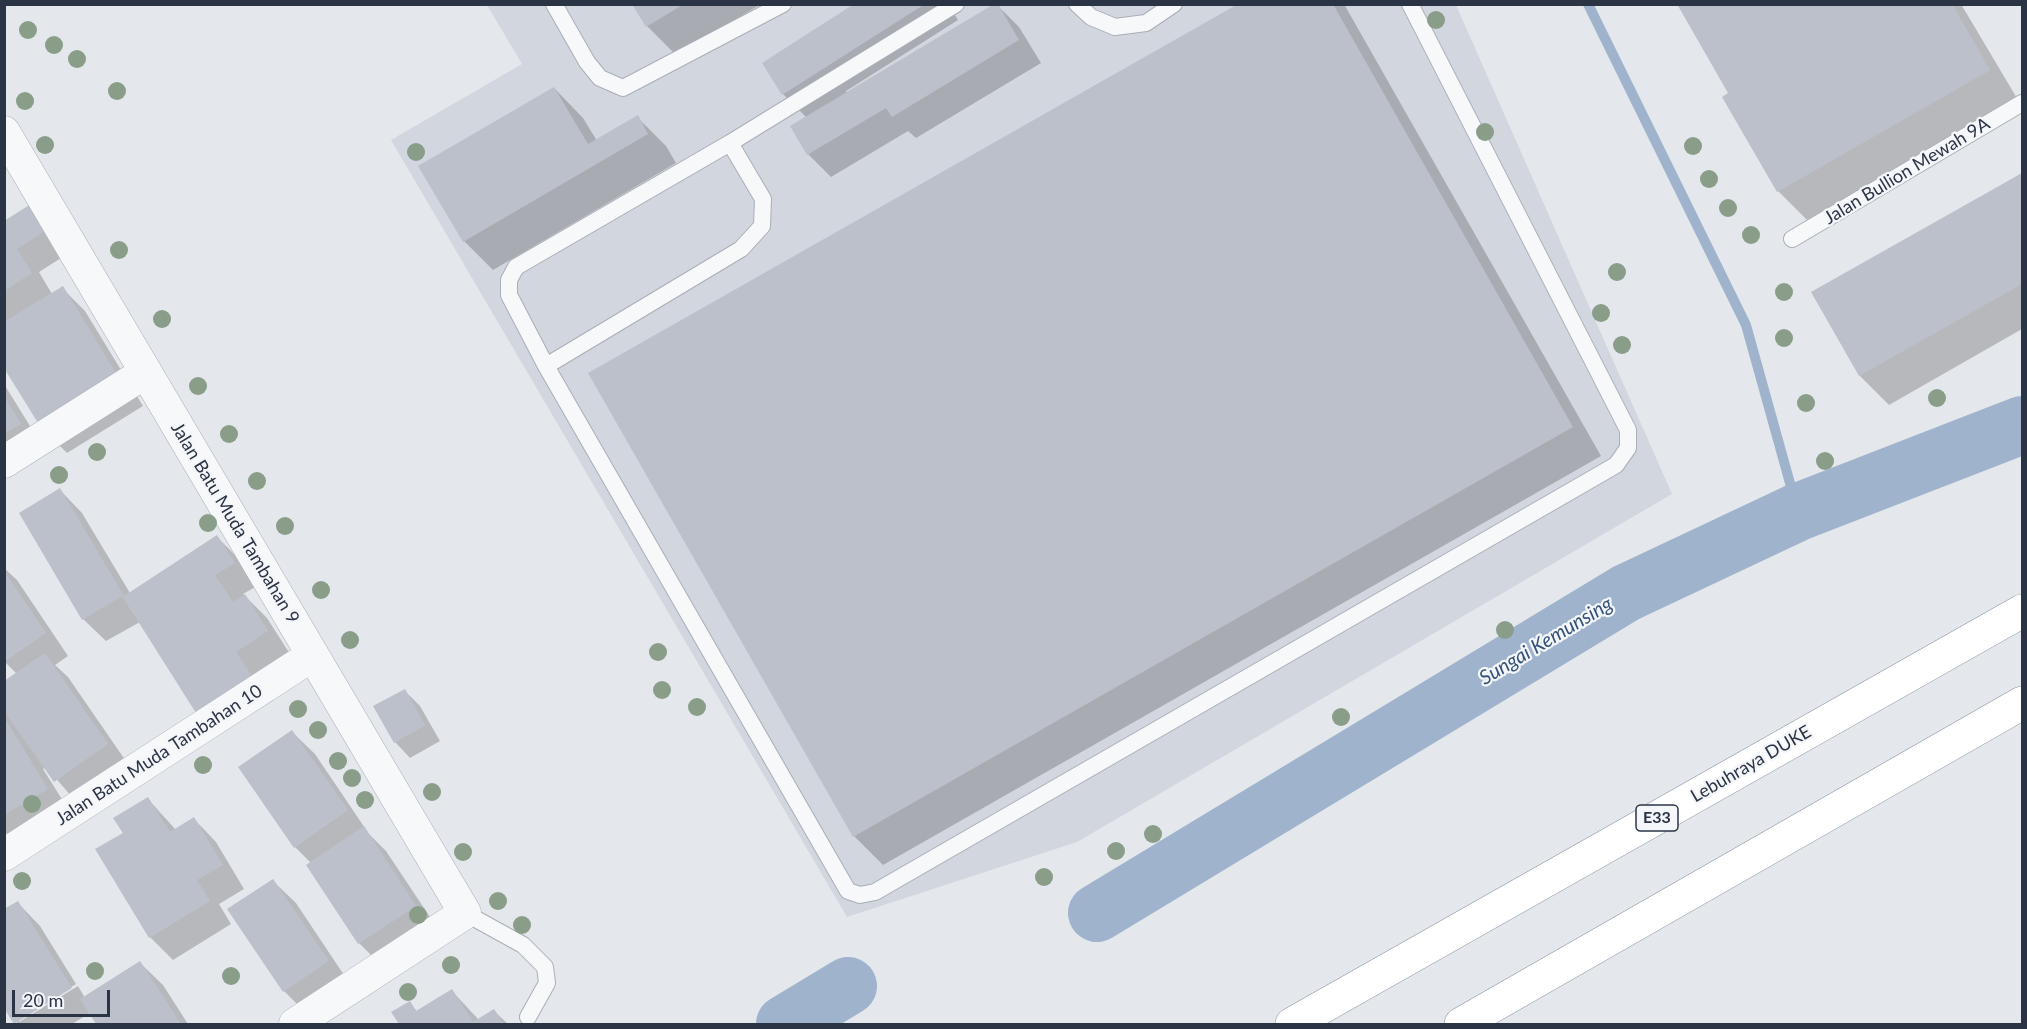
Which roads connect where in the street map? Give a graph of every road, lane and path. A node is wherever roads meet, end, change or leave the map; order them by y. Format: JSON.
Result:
{"nodes":[{"id":1,"x":554,"y":4,"type":"edge"},
{"id":2,"x":783,"y":4,"type":"edge"},
{"id":3,"x":956,"y":4,"type":"edge"},
{"id":4,"x":1077,"y":4,"type":"edge"},
{"id":5,"x":1174,"y":4,"type":"edge"},
{"id":6,"x":1410,"y":4,"type":"edge"},
{"id":7,"x":2022,"y":102,"type":"edge"},
{"id":8,"x":4,"y":132,"type":"edge"},
{"id":9,"x":730,"y":143,"type":"junction"},
{"id":10,"x":1792,"y":239,"type":"dead end"},
{"id":11,"x":546,"y":366,"type":"junction"},
{"id":12,"x":146,"y":372,"type":"junction"},
{"id":13,"x":4,"y":462,"type":"edge"},
{"id":14,"x":2022,"y":610,"type":"edge"},
{"id":15,"x":313,"y":656,"type":"junction"},
{"id":16,"x":2022,"y":703,"type":"edge"},
{"id":17,"x":4,"y":855,"type":"edge"},
{"id":18,"x":465,"y":913,"type":"junction"},
{"id":19,"x":528,"y":1017,"type":"dead end"},
{"id":20,"x":295,"y":1024,"type":"edge"},
{"id":21,"x":1292,"y":1024,"type":"edge"},
{"id":22,"x":1461,"y":1024,"type":"edge"}],
"edges":[{"from":1,"to":2,"type":"lane"},
{"from":3,"to":9,"type":"lane"},
{"from":4,"to":5,"type":"lane"},
{"from":6,"to":11,"type":"lane"},
{"from":7,"to":10,"type":"lane","name":"Jalan Bullion Mewah 9A"},
{"from":8,"to":12,"type":"street","name":"Jalan Batu Muda Tambahan 9"},
{"from":9,"to":11,"type":"lane"},
{"from":9,"to":11,"type":"lane"},
{"from":12,"to":13,"type":"street"},
{"from":12,"to":15,"type":"street","name":"Jalan Batu Muda Tambahan 9"},
{"from":14,"to":21,"type":"highway","name":"Lebuhraya DUKE","number":"E33"},
{"from":15,"to":17,"type":"street","name":"Jalan Batu Muda Tambahan 10"},
{"from":15,"to":18,"type":"street","name":"Jalan Batu Muda Tambahan 9"},
{"from":16,"to":22,"type":"highway"},
{"from":18,"to":19,"type":"lane"},
{"from":18,"to":20,"type":"street"}]}
